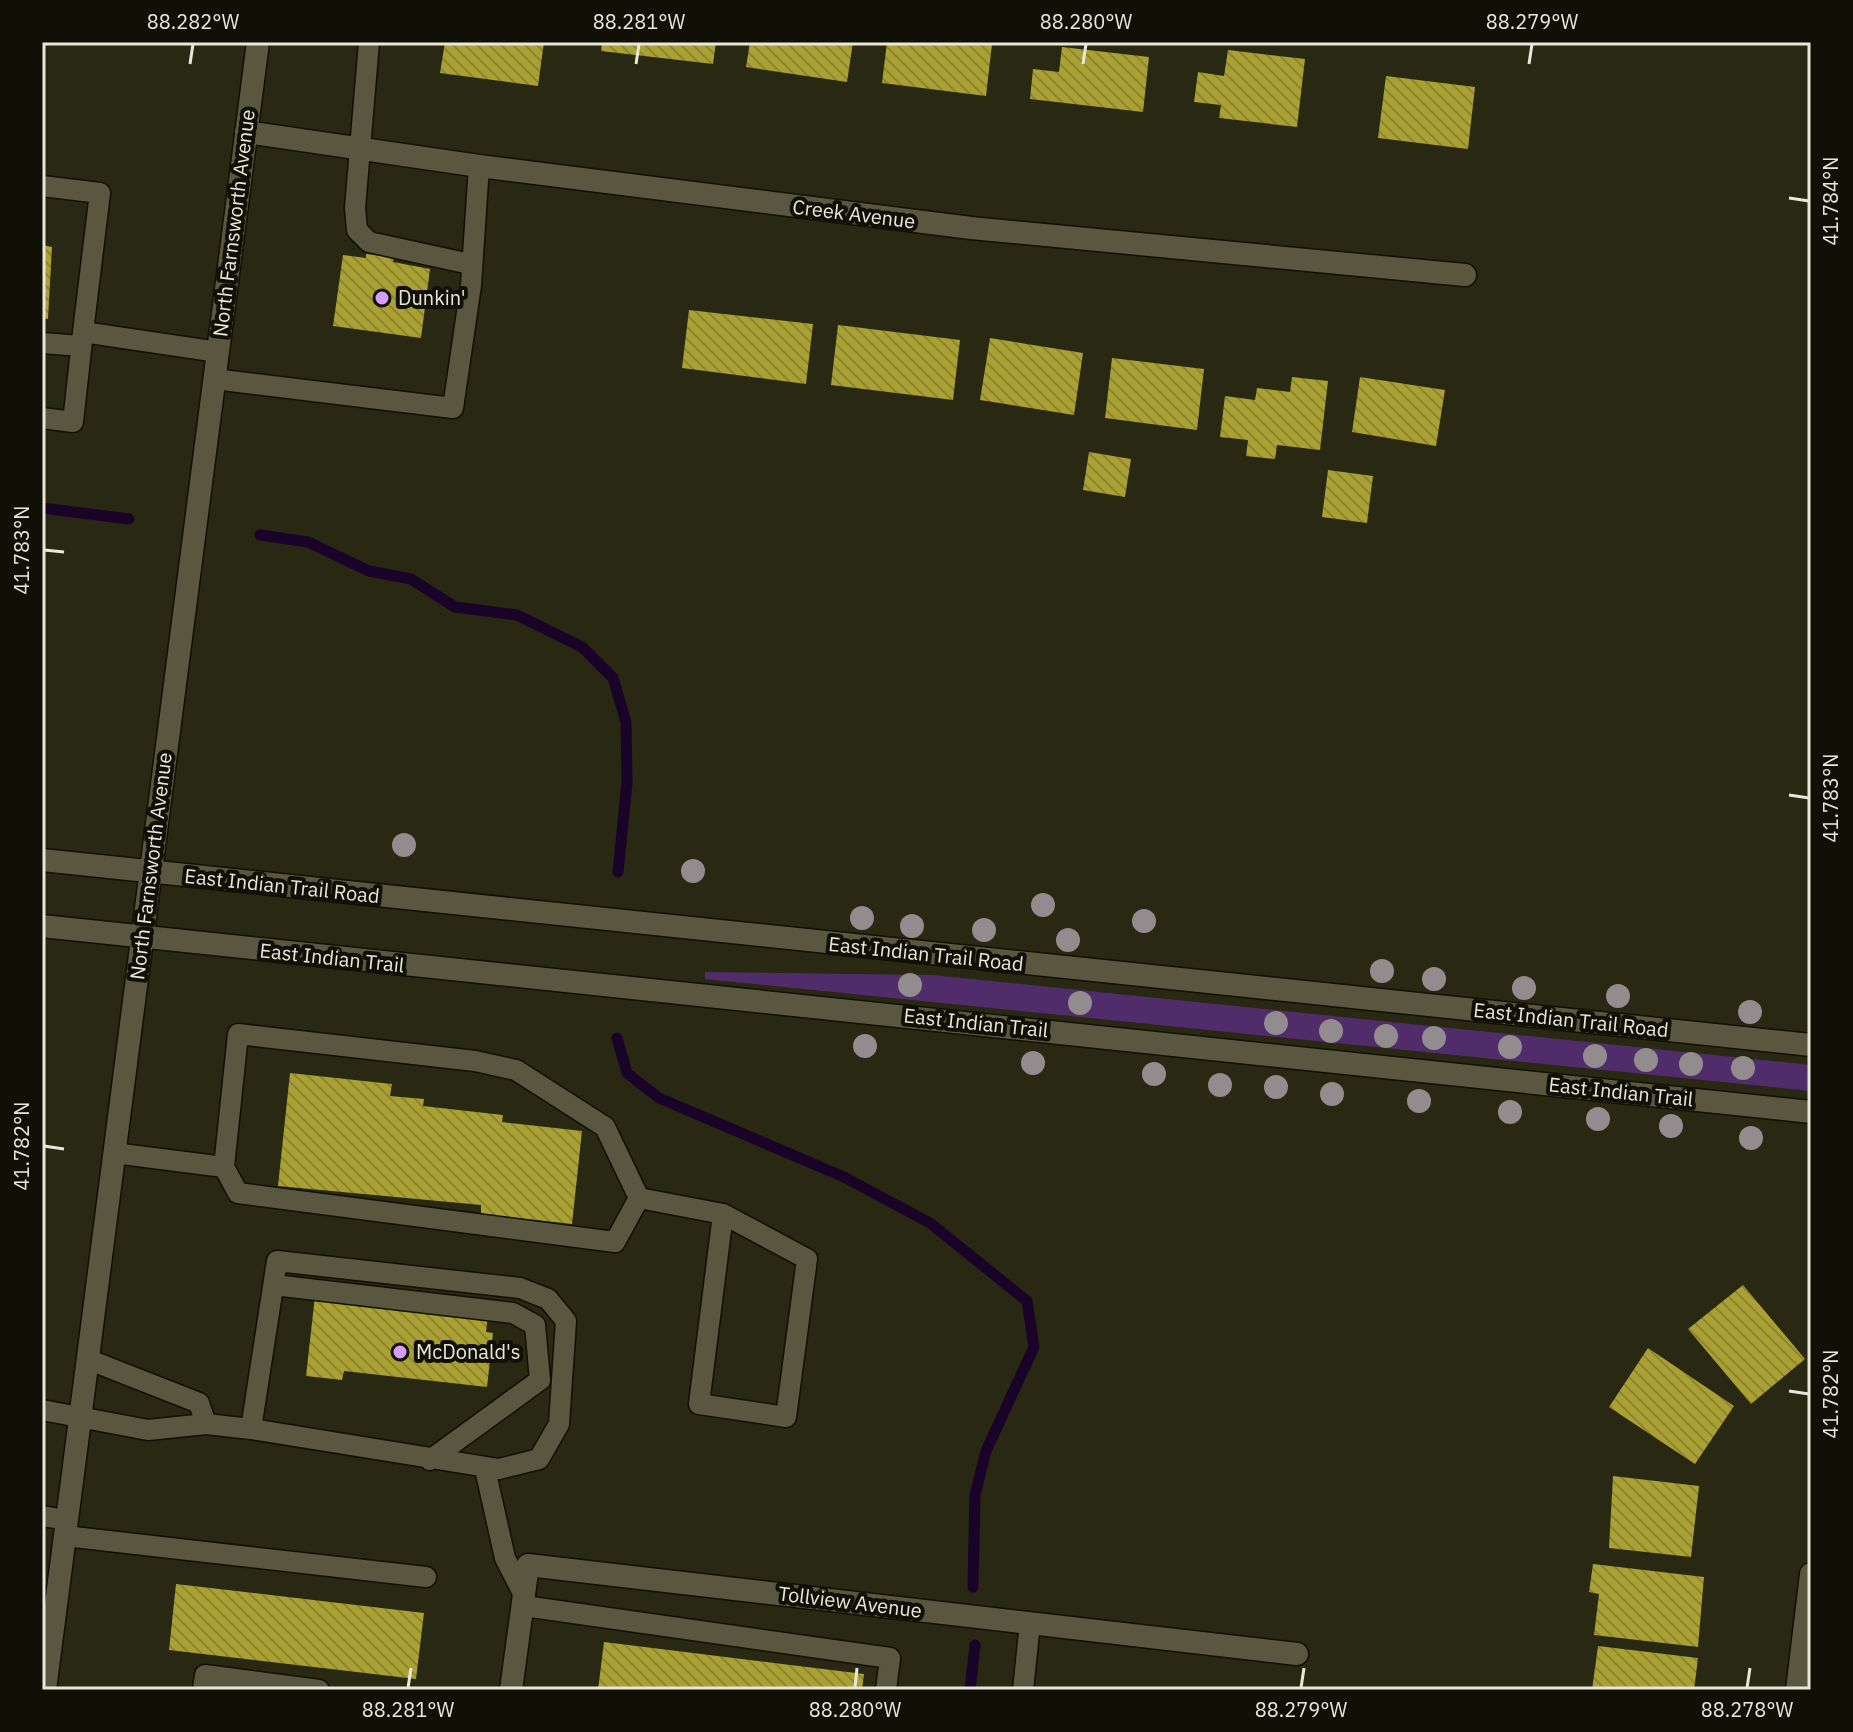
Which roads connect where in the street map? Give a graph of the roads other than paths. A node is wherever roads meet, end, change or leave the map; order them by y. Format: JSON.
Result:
{"nodes":[{"id":1,"x":258,"y":42,"type":"edge"},
{"id":2,"x":369,"y":42,"type":"edge"},
{"id":3,"x":246,"y":132,"type":"junction"},
{"id":4,"x":361,"y":149,"type":"junction"},
{"id":5,"x":479,"y":166,"type":"junction"},
{"id":6,"x":42,"y":186,"type":"edge"},
{"id":7,"x":470,"y":264,"type":"junction"},
{"id":8,"x":1465,"y":275,"type":"dead end"},
{"id":9,"x":82,"y":339,"type":"junction"},
{"id":10,"x":42,"y":343,"type":"edge"},
{"id":11,"x":218,"y":352,"type":"junction"},
{"id":12,"x":214,"y":379,"type":"junction"},
{"id":13,"x":42,"y":418,"type":"edge"},
{"id":14,"x":42,"y":860,"type":"edge"},
{"id":15,"x":151,"y":872,"type":"junction"},
{"id":16,"x":42,"y":926,"type":"edge"},
{"id":17,"x":142,"y":938,"type":"junction"},
{"id":18,"x":1811,"y":1045,"type":"edge"},
{"id":19,"x":1811,"y":1112,"type":"edge"},
{"id":20,"x":114,"y":1153,"type":"junction"},
{"id":21,"x":224,"y":1167,"type":"junction"},
{"id":22,"x":639,"y":1198,"type":"junction"},
{"id":23,"x":723,"y":1214,"type":"junction"},
{"id":24,"x":274,"y":1285,"type":"junction"},
{"id":25,"x":87,"y":1359,"type":"junction"},
{"id":26,"x":42,"y":1410,"type":"edge"},
{"id":27,"x":80,"y":1415,"type":"junction"},
{"id":28,"x":206,"y":1424,"type":"junction"},
{"id":29,"x":251,"y":1429,"type":"junction"},
{"id":30,"x":430,"y":1460,"type":"junction"},
{"id":31,"x":485,"y":1469,"type":"junction"},
{"id":32,"x":42,"y":1516,"type":"edge"},
{"id":33,"x":66,"y":1528,"type":"junction"},
{"id":34,"x":1811,"y":1574,"type":"edge"},
{"id":35,"x":426,"y":1577,"type":"dead end"},
{"id":36,"x":524,"y":1602,"type":"junction"},
{"id":37,"x":1030,"y":1623,"type":"junction"},
{"id":38,"x":1297,"y":1654,"type":"dead end"},
{"id":39,"x":45,"y":1690,"type":"edge"},
{"id":40,"x":203,"y":1690,"type":"edge"},
{"id":41,"x":319,"y":1690,"type":"edge"},
{"id":42,"x":511,"y":1690,"type":"edge"},
{"id":43,"x":886,"y":1690,"type":"edge"},
{"id":44,"x":1023,"y":1690,"type":"edge"},
{"id":45,"x":1797,"y":1690,"type":"edge"}],
"edges":[{"from":1,"to":3,"type":"main road","name":"North Farnsworth Avenue"},
{"from":2,"to":4,"type":"lane"},
{"from":3,"to":4,"type":"main road","name":"Creek Avenue"},
{"from":3,"to":11,"type":"main road","name":"North Farnsworth Avenue"},
{"from":4,"to":5,"type":"main road","name":"Creek Avenue"},
{"from":4,"to":7,"type":"lane"},
{"from":5,"to":7,"type":"lane"},
{"from":5,"to":8,"type":"main road","name":"Creek Avenue"},
{"from":6,"to":9,"type":"lane"},
{"from":7,"to":12,"type":"lane"},
{"from":9,"to":10,"type":"lane"},
{"from":9,"to":11,"type":"lane"},
{"from":9,"to":13,"type":"lane"},
{"from":11,"to":12,"type":"main road","name":"North Farnsworth Avenue"},
{"from":12,"to":15,"type":"main road","name":"North Farnsworth Avenue"},
{"from":14,"to":15,"type":"main road","name":"East Indian Trail Road"},
{"from":15,"to":17,"type":"main road","name":"North Farnsworth Avenue"},
{"from":15,"to":18,"type":"main road","name":"East Indian Trail Road"},
{"from":16,"to":17,"type":"main road"},
{"from":17,"to":19,"type":"main road","name":"East Indian Trail"},
{"from":17,"to":20,"type":"main road","name":"North Farnsworth Avenue"},
{"from":20,"to":21,"type":"lane"},
{"from":20,"to":25,"type":"main road","name":"North Farnsworth Avenue"},
{"from":21,"to":22,"type":"lane"},
{"from":21,"to":22,"type":"lane"},
{"from":22,"to":23,"type":"lane"},
{"from":23,"to":23,"type":"lane"},
{"from":24,"to":29,"type":"lane"},
{"from":24,"to":30,"type":"lane"},
{"from":24,"to":31,"type":"lane"},
{"from":25,"to":27,"type":"main road","name":"North Farnsworth Avenue"},
{"from":25,"to":28,"type":"lane"},
{"from":26,"to":27,"type":"lane"},
{"from":27,"to":28,"type":"lane"},
{"from":27,"to":33,"type":"main road","name":"North Farnsworth Avenue"},
{"from":28,"to":29,"type":"lane"},
{"from":29,"to":30,"type":"lane"},
{"from":30,"to":31,"type":"lane"},
{"from":31,"to":36,"type":"lane"},
{"from":32,"to":33,"type":"lane"},
{"from":33,"to":35,"type":"lane"},
{"from":33,"to":39,"type":"main road","name":"North Farnsworth Avenue"},
{"from":34,"to":45,"type":"main road"},
{"from":36,"to":37,"type":"main road","name":"Tollview Avenue"},
{"from":36,"to":42,"type":"main road","name":"Tollview Avenue"},
{"from":36,"to":43,"type":"lane"},
{"from":37,"to":38,"type":"main road","name":"Tollview Avenue"},
{"from":37,"to":44,"type":"lane"},
{"from":40,"to":41,"type":"lane"}]}
